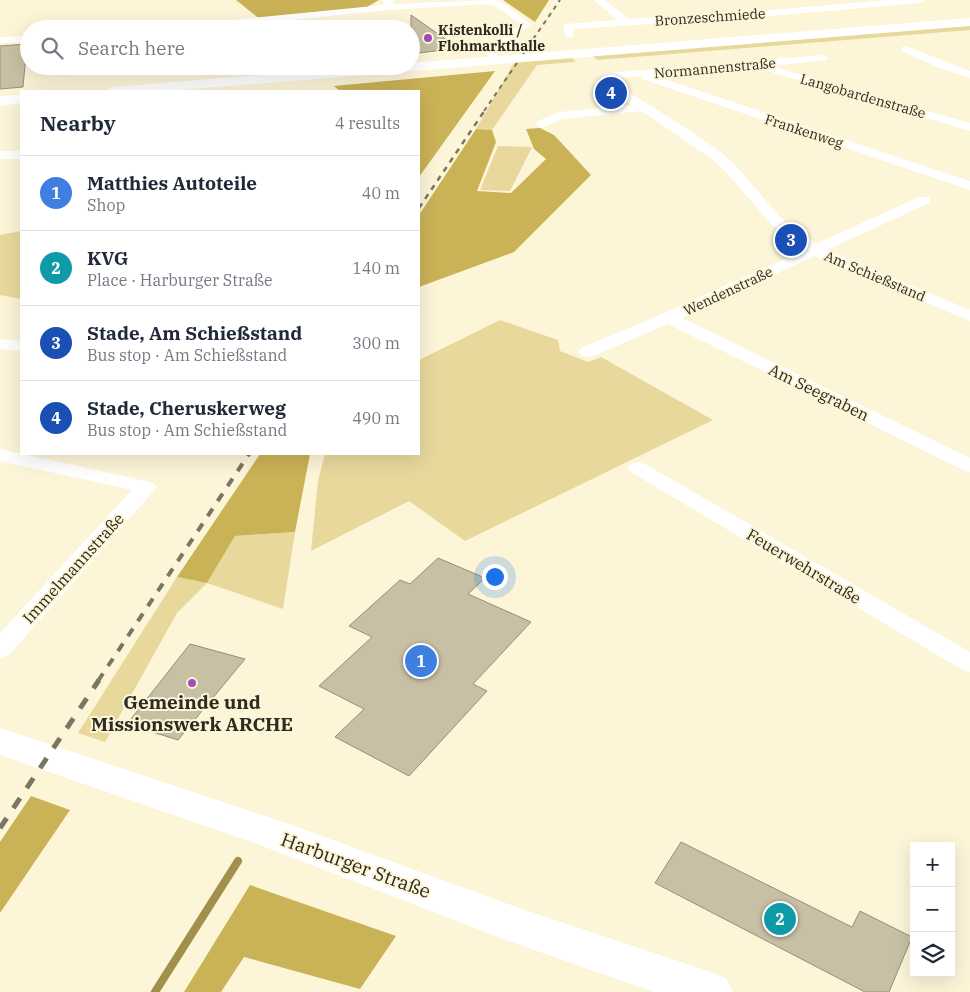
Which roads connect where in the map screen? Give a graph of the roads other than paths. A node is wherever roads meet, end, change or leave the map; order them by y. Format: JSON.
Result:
{"nodes":[{"id":1,"x":599,"y":0,"type":"edge"},
{"id":2,"x":920,"y":0,"type":"edge"},
{"id":3,"x":879,"y":2,"type":"edge"},
{"id":4,"x":388,"y":4,"type":"edge"},
{"id":5,"x":745,"y":5,"type":"dead end"},
{"id":6,"x":760,"y":14,"type":"junction"},
{"id":7,"x":249,"y":20,"type":"edge"},
{"id":8,"x":628,"y":22,"type":"junction"},
{"id":9,"x":970,"y":22,"type":"edge"},
{"id":10,"x":569,"y":35,"type":"dead end"},
{"id":11,"x":20,"y":39,"type":"edge"},
{"id":12,"x":0,"y":40,"type":"edge"},
{"id":13,"x":906,"y":48,"type":"dead end"},
{"id":14,"x":491,"y":54,"type":"dead end"},
{"id":15,"x":823,"y":58,"type":"dead end"},
{"id":16,"x":756,"y":64,"type":"junction"},
{"id":17,"x":420,"y":67,"type":"edge"},
{"id":18,"x":638,"y":74,"type":"junction"},
{"id":19,"x":305,"y":75,"type":"edge"},
{"id":20,"x":970,"y":75,"type":"edge"},
{"id":21,"x":607,"y":76,"type":"joint"},
{"id":22,"x":127,"y":90,"type":"edge"},
{"id":23,"x":20,"y":99,"type":"edge"},
{"id":24,"x":0,"y":101,"type":"edge"},
{"id":25,"x":642,"y":106,"type":"junction"},
{"id":26,"x":542,"y":124,"type":"dead end"},
{"id":27,"x":970,"y":127,"type":"edge"},
{"id":28,"x":0,"y":155,"type":"edge"},
{"id":29,"x":20,"y":155,"type":"edge"},
{"id":30,"x":970,"y":172,"type":"edge"},
{"id":31,"x":952,"y":180,"type":"junction"},
{"id":32,"x":970,"y":186,"type":"edge"},
{"id":33,"x":924,"y":200,"type":"dead end"},
{"id":34,"x":815,"y":250,"type":"junction"},
{"id":35,"x":970,"y":316,"type":"edge"},
{"id":36,"x":668,"y":318,"type":"junction"},
{"id":37,"x":0,"y":344,"type":"edge"},
{"id":38,"x":20,"y":346,"type":"edge"},
{"id":39,"x":587,"y":352,"type":"dead end"},
{"id":40,"x":2,"y":458,"type":"edge"},
{"id":41,"x":970,"y":466,"type":"edge"},
{"id":42,"x":638,"y":468,"type":"dead end"},
{"id":43,"x":0,"y":649,"type":"edge"},
{"id":44,"x":970,"y":663,"type":"edge"},
{"id":45,"x":0,"y":741,"type":"edge"},
{"id":46,"x":711,"y":992,"type":"edge"}],
"edges":[{"from":1,"to":8,"type":"street"},
{"from":2,"to":3,"type":"street","name":"Bronzeschmiede"},
{"from":3,"to":6,"type":"street","name":"Bronzeschmiede"},
{"from":4,"to":7,"type":"street"},
{"from":4,"to":14,"type":"street"},
{"from":5,"to":6,"type":"street"},
{"from":6,"to":8,"type":"street","name":"Bronzeschmiede"},
{"from":8,"to":10,"type":"street","name":"Bronzeschmiede"},
{"from":9,"to":17,"type":"main road"},
{"from":11,"to":12,"type":"street"},
{"from":13,"to":20,"type":"street"},
{"from":15,"to":16,"type":"street","name":"Normannenstraße"},
{"from":16,"to":18,"type":"street","name":"Normannenstraße"},
{"from":16,"to":27,"type":"street","name":"Langobardenstraße"},
{"from":18,"to":21,"type":"street","name":"Normannenstraße"},
{"from":18,"to":31,"type":"street","name":"Frankenweg"},
{"from":19,"to":22,"type":"main road"},
{"from":21,"to":25,"type":"street","name":"Am Schießstand"},
{"from":23,"to":24,"type":"main road"},
{"from":25,"to":26,"type":"street"},
{"from":25,"to":34,"type":"street","name":"Am Schießstand"},
{"from":28,"to":29,"type":"street"},
{"from":30,"to":31,"type":"street"},
{"from":31,"to":32,"type":"street","name":"Frankenweg"},
{"from":33,"to":34,"type":"street","name":"Wendenstraße"},
{"from":34,"to":35,"type":"street","name":"Am Schießstand"},
{"from":34,"to":36,"type":"street","name":"Wendenstraße"},
{"from":36,"to":39,"type":"street","name":"Wendenstraße"},
{"from":36,"to":41,"type":"street","name":"Am Seegraben"},
{"from":37,"to":38,"type":"street"},
{"from":40,"to":43,"type":"street","name":"Immelmannstraße"},
{"from":42,"to":44,"type":"street","name":"Feuerwehrstraße"},
{"from":45,"to":46,"type":"main road","name":"Harburger Straße"}]}
